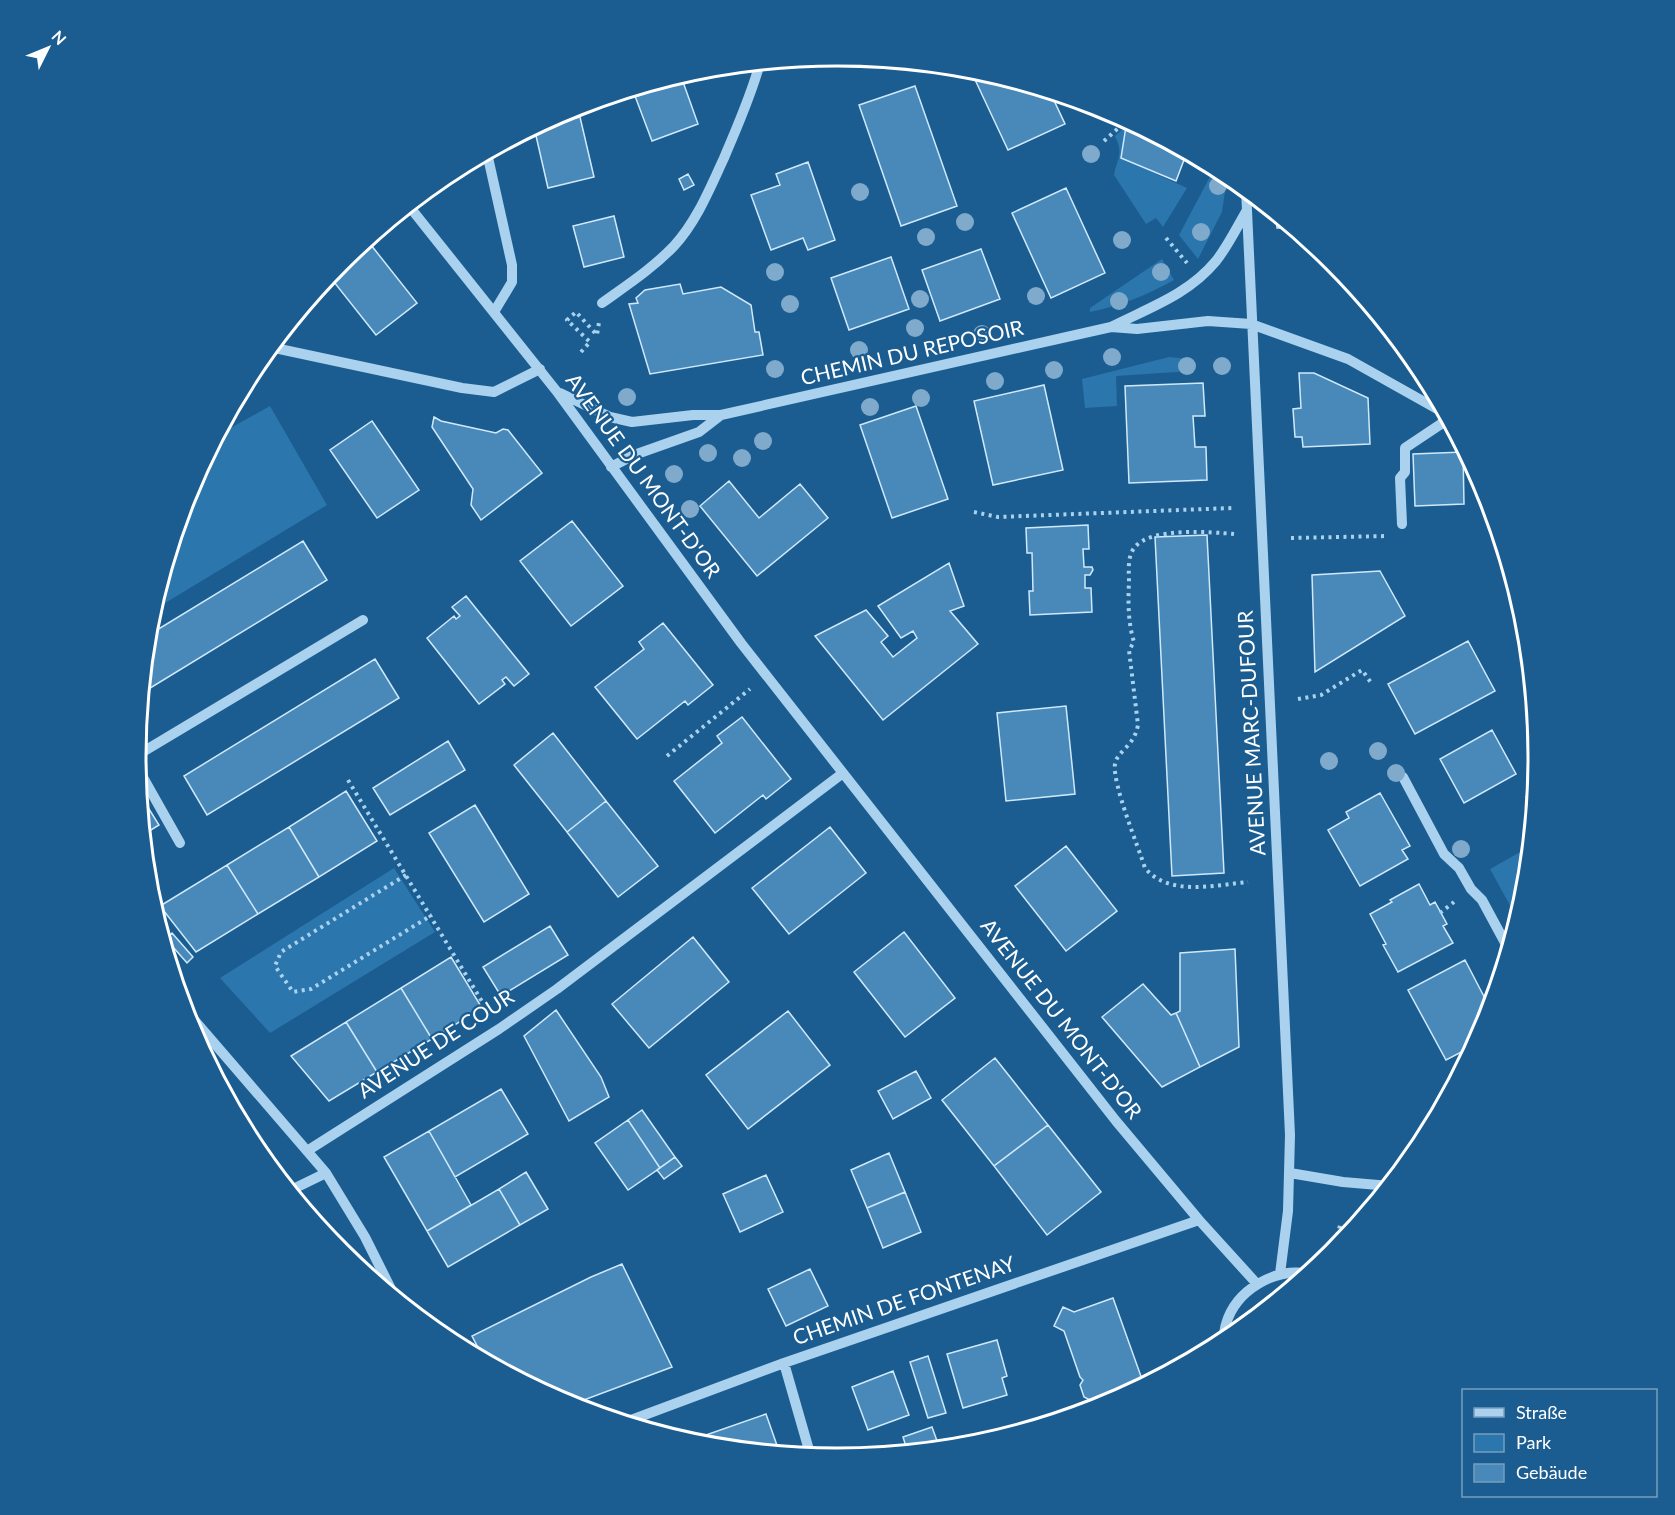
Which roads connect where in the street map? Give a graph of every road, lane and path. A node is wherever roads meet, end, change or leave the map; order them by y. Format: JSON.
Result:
{"nodes":[{"id":1,"x":756,"y":71,"type":"edge"},
{"id":2,"x":1120,"y":127,"type":"edge"},
{"id":3,"x":1104,"y":141,"type":"dead end"},
{"id":4,"x":489,"y":161,"type":"edge"},
{"id":5,"x":1247,"y":201,"type":"edge"},
{"id":6,"x":1247,"y":210,"type":"junction"},
{"id":7,"x":414,"y":212,"type":"edge"},
{"id":8,"x":1166,"y":238,"type":"dead end"},
{"id":9,"x":1189,"y":265,"type":"dead end"},
{"id":10,"x":602,"y":303,"type":"joint"},
{"id":11,"x":494,"y":312,"type":"junction"},
{"id":12,"x":1251,"y":324,"type":"junction"},
{"id":13,"x":1111,"y":327,"type":"junction"},
{"id":14,"x":280,"y":350,"type":"edge"},
{"id":15,"x":581,"y":352,"type":"dead end"},
{"id":16,"x":540,"y":369,"type":"junction"},
{"id":17,"x":558,"y":393,"type":"junction"},
{"id":18,"x":1433,"y":406,"type":"edge"},
{"id":19,"x":721,"y":415,"type":"junction"},
{"id":20,"x":1442,"y":422,"type":"edge"},
{"id":21,"x":611,"y":466,"type":"junction"},
{"id":22,"x":1232,"y":508,"type":"dead end"},
{"id":23,"x":974,"y":512,"type":"dead end"},
{"id":24,"x":1402,"y":524,"type":"dead end"},
{"id":25,"x":1234,"y":534,"type":"dead end"},
{"id":26,"x":1389,"y":536,"type":"dead end"},
{"id":27,"x":1291,"y":538,"type":"dead end"},
{"id":28,"x":363,"y":620,"type":"dead end"},
{"id":29,"x":767,"y":675,"type":"junction"},
{"id":30,"x":1372,"y":684,"type":"dead end"},
{"id":31,"x":1298,"y":699,"type":"dead end"},
{"id":32,"x":146,"y":750,"type":"edge"},
{"id":33,"x":667,"y":756,"type":"dead end"},
{"id":34,"x":843,"y":772,"type":"junction"},
{"id":35,"x":1403,"y":777,"type":"dead end"},
{"id":36,"x":348,"y":780,"type":"dead end"},
{"id":37,"x":147,"y":784,"type":"edge"},
{"id":38,"x":180,"y":843,"type":"dead end"},
{"id":39,"x":406,"y":875,"type":"junction"},
{"id":40,"x":1248,"y":882,"type":"dead end"},
{"id":41,"x":432,"y":915,"type":"junction"},
{"id":42,"x":1504,"y":940,"type":"edge"},
{"id":43,"x":499,"y":1029,"type":"junction"},
{"id":44,"x":202,"y":1030,"type":"edge"},
{"id":45,"x":306,"y":1151,"type":"junction"},
{"id":46,"x":326,"y":1173,"type":"junction"},
{"id":47,"x":1290,"y":1173,"type":"junction"},
{"id":48,"x":1380,"y":1185,"type":"edge"},
{"id":49,"x":297,"y":1187,"type":"edge"},
{"id":50,"x":1199,"y":1220,"type":"junction"},
{"id":51,"x":1341,"y":1222,"type":"dead end"},
{"id":52,"x":1338,"y":1234,"type":"edge"},
{"id":53,"x":1280,"y":1274,"type":"junction"},
{"id":54,"x":1296,"y":1274,"type":"edge"},
{"id":55,"x":387,"y":1281,"type":"edge"},
{"id":56,"x":1257,"y":1284,"type":"junction"},
{"id":57,"x":1225,"y":1330,"type":"edge"},
{"id":58,"x":784,"y":1363,"type":"junction"},
{"id":59,"x":636,"y":1418,"type":"edge"},
{"id":60,"x":809,"y":1448,"type":"edge"}],
"edges":[{"from":1,"to":10,"type":"street"},
{"from":2,"to":3,"type":"path"},
{"from":4,"to":11,"type":"street"},
{"from":5,"to":6,"type":"street","name":"AVENUE MARC-DUFOUR"},
{"from":6,"to":12,"type":"street","name":"AVENUE MARC-DUFOUR"},
{"from":6,"to":13,"type":"street","name":"CHEMIN DU REPOSOIR"},
{"from":7,"to":11,"type":"street","name":"AVENUE DU MONT-D'OR"},
{"from":8,"to":9,"type":"path"},
{"from":10,"to":15,"type":"path"},
{"from":11,"to":16,"type":"street","name":"AVENUE DU MONT-D'OR"},
{"from":12,"to":13,"type":"street","name":"CHEMIN DU REPOSOIR"},
{"from":12,"to":18,"type":"street","name":"CHEMIN DU REPOSOIR"},
{"from":12,"to":47,"type":"street","name":"AVENUE MARC-DUFOUR"},
{"from":13,"to":19,"type":"street","name":"CHEMIN DU REPOSOIR"},
{"from":14,"to":16,"type":"street"},
{"from":16,"to":17,"type":"street","name":"AVENUE DU MONT-D'OR"},
{"from":17,"to":19,"type":"street","name":"CHEMIN DU REPOSOIR"},
{"from":17,"to":21,"type":"street","name":"AVENUE DU MONT-D'OR"},
{"from":19,"to":21,"type":"street","name":"CHEMIN DU REPOSOIR"},
{"from":20,"to":24,"type":"street"},
{"from":21,"to":29,"type":"street","name":"AVENUE DU MONT-D'OR"},
{"from":22,"to":23,"type":"path"},
{"from":25,"to":40,"type":"path"},
{"from":26,"to":27,"type":"path"},
{"from":28,"to":32,"type":"street"},
{"from":29,"to":33,"type":"path"},
{"from":29,"to":34,"type":"street","name":"AVENUE DU MONT-D'OR"},
{"from":30,"to":31,"type":"path"},
{"from":34,"to":43,"type":"street","name":"AVENUE DE COUR"},
{"from":34,"to":50,"type":"street","name":"AVENUE DU MONT-D'OR"},
{"from":35,"to":42,"type":"street"},
{"from":36,"to":39,"type":"path"},
{"from":37,"to":38,"type":"street"},
{"from":39,"to":41,"type":"path"},
{"from":39,"to":41,"type":"path"},
{"from":41,"to":43,"type":"path"},
{"from":43,"to":45,"type":"street","name":"AVENUE DE COUR"},
{"from":44,"to":45,"type":"street"},
{"from":45,"to":46,"type":"street"},
{"from":46,"to":49,"type":"street"},
{"from":46,"to":55,"type":"street"},
{"from":47,"to":48,"type":"street"},
{"from":47,"to":53,"type":"street","name":"AVENUE MARC-DUFOUR"},
{"from":50,"to":56,"type":"street","name":"AVENUE DU MONT-D'OR"},
{"from":50,"to":58,"type":"street","name":"CHEMIN DE FONTENAY"},
{"from":51,"to":52,"type":"path"},
{"from":53,"to":54,"type":"street"},
{"from":53,"to":56,"type":"street"},
{"from":56,"to":57,"type":"street"},
{"from":58,"to":59,"type":"street","name":"CHEMIN DE FONTENAY"},
{"from":58,"to":60,"type":"street"}]}
